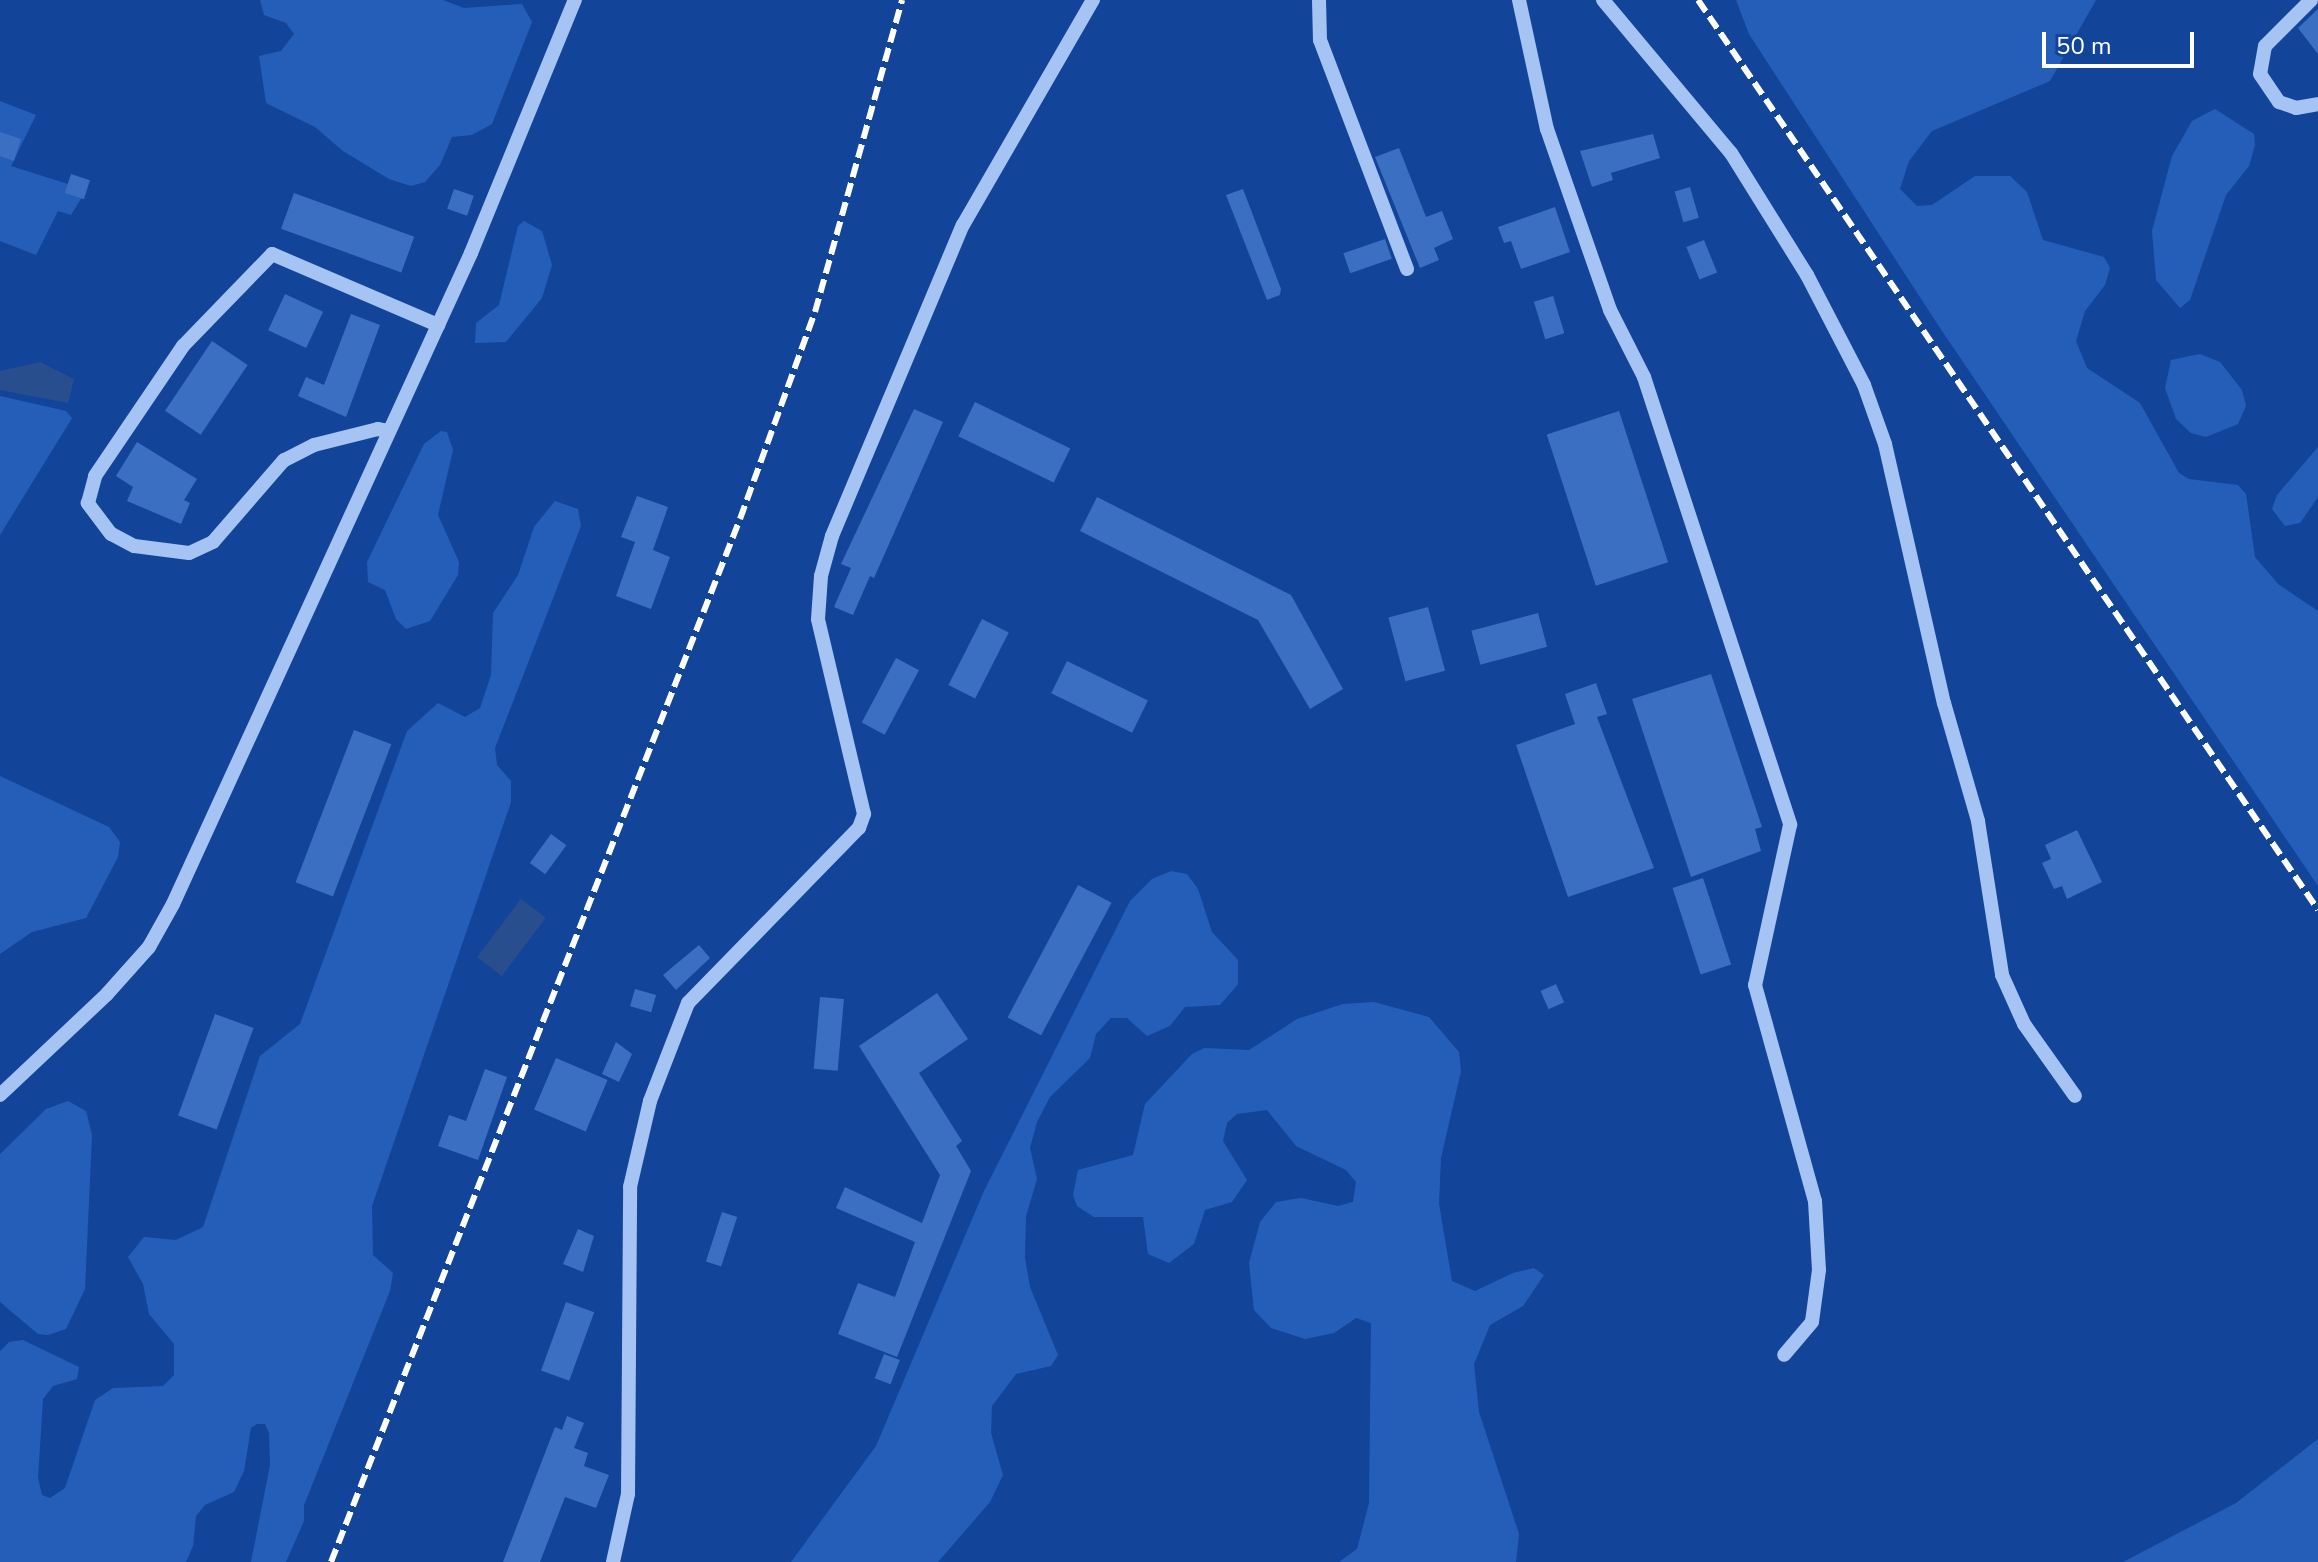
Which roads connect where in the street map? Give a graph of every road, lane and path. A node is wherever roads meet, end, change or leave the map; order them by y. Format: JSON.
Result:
{"nodes":[{"id":1,"x":575,"y":0,"type":"edge"},
{"id":2,"x":1093,"y":0,"type":"edge"},
{"id":3,"x":1319,"y":0,"type":"edge"},
{"id":4,"x":1519,"y":0,"type":"edge"},
{"id":5,"x":1603,"y":0,"type":"edge"},
{"id":6,"x":2311,"y":0,"type":"edge"},
{"id":7,"x":2318,"y":104,"type":"edge"},
{"id":8,"x":1407,"y":269,"type":"dead end"},
{"id":9,"x":438,"y":325,"type":"junction"},
{"id":10,"x":389,"y":431,"type":"junction"},
{"id":11,"x":0,"y":1095,"type":"edge"},
{"id":12,"x":2075,"y":1096,"type":"dead end"},
{"id":13,"x":1784,"y":1355,"type":"dead end"},
{"id":14,"x":613,"y":1562,"type":"edge"}],
"edges":[{"from":1,"to":9,"type":"street"},
{"from":2,"to":14,"type":"street"},
{"from":3,"to":8,"type":"street"},
{"from":4,"to":13,"type":"street"},
{"from":5,"to":12,"type":"street"},
{"from":6,"to":7,"type":"street"},
{"from":9,"to":10,"type":"street"},
{"from":9,"to":10,"type":"street"},
{"from":10,"to":11,"type":"street"}]}
